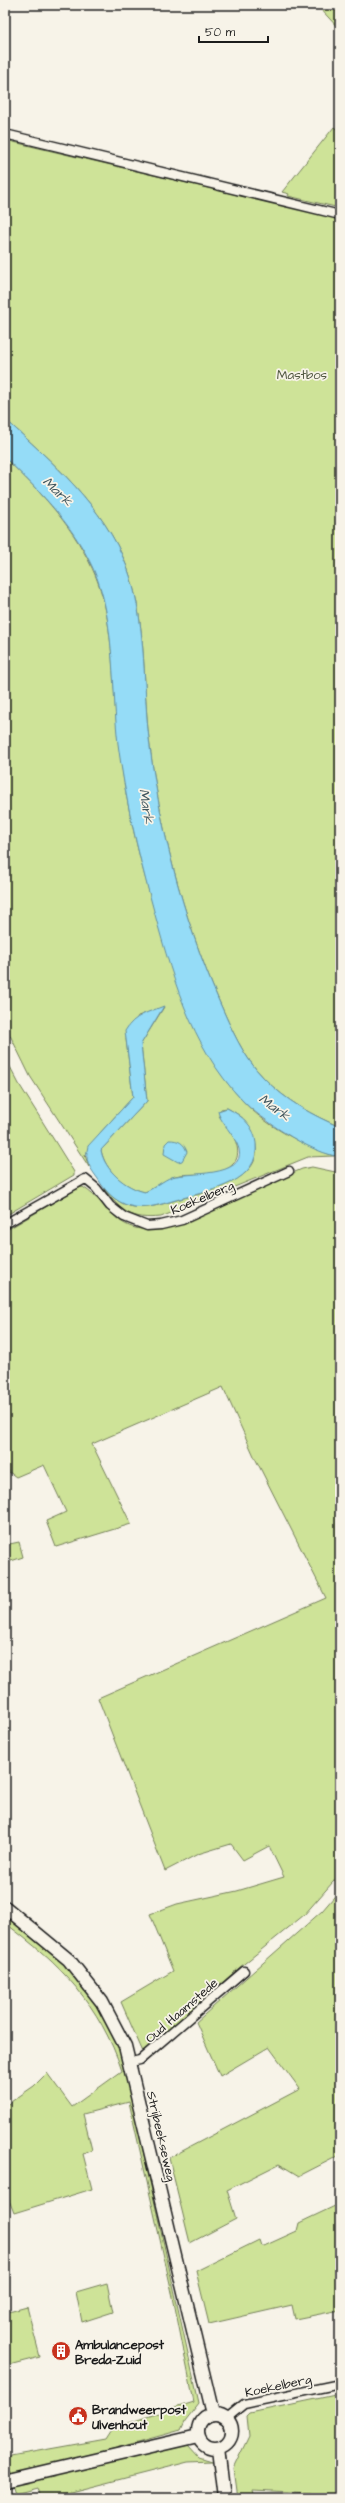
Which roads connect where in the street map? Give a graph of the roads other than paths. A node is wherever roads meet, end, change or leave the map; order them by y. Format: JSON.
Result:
{"nodes":[{"id":1,"x":5,"y":134,"type":"edge"},
{"id":2,"x":340,"y":215,"type":"edge"},
{"id":3,"x":289,"y":1171,"type":"dead end"},
{"id":4,"x":5,"y":1224,"type":"edge"},
{"id":5,"x":5,"y":1907,"type":"edge"},
{"id":6,"x":244,"y":1971,"type":"dead end"},
{"id":7,"x":131,"y":2062,"type":"junction"},
{"id":8,"x":340,"y":2384,"type":"edge"},
{"id":9,"x":213,"y":2414,"type":"junction"},
{"id":10,"x":226,"y":2418,"type":"junction"},
{"id":11,"x":198,"y":2436,"type":"junction"},
{"id":12,"x":218,"y":2448,"type":"junction"},
{"id":13,"x":5,"y":2481,"type":"edge"},
{"id":14,"x":224,"y":2498,"type":"edge"}],
"edges":[{"from":1,"to":2,"type":"street"},
{"from":3,"to":4,"type":"street","name":"Koekelberg"},
{"from":5,"to":7,"type":"main road","name":"Strijbeekseweg"},
{"from":6,"to":7,"type":"street","name":"Oud Haamstede"},
{"from":7,"to":9,"type":"main road","name":"Strijbeekseweg"},
{"from":8,"to":10,"type":"street","name":"Koekelberg"},
{"from":9,"to":10,"type":"main road"},
{"from":9,"to":11,"type":"main road"},
{"from":10,"to":12,"type":"main road"},
{"from":11,"to":12,"type":"main road"},
{"from":11,"to":13,"type":"main road"},
{"from":12,"to":14,"type":"main road"}]}
